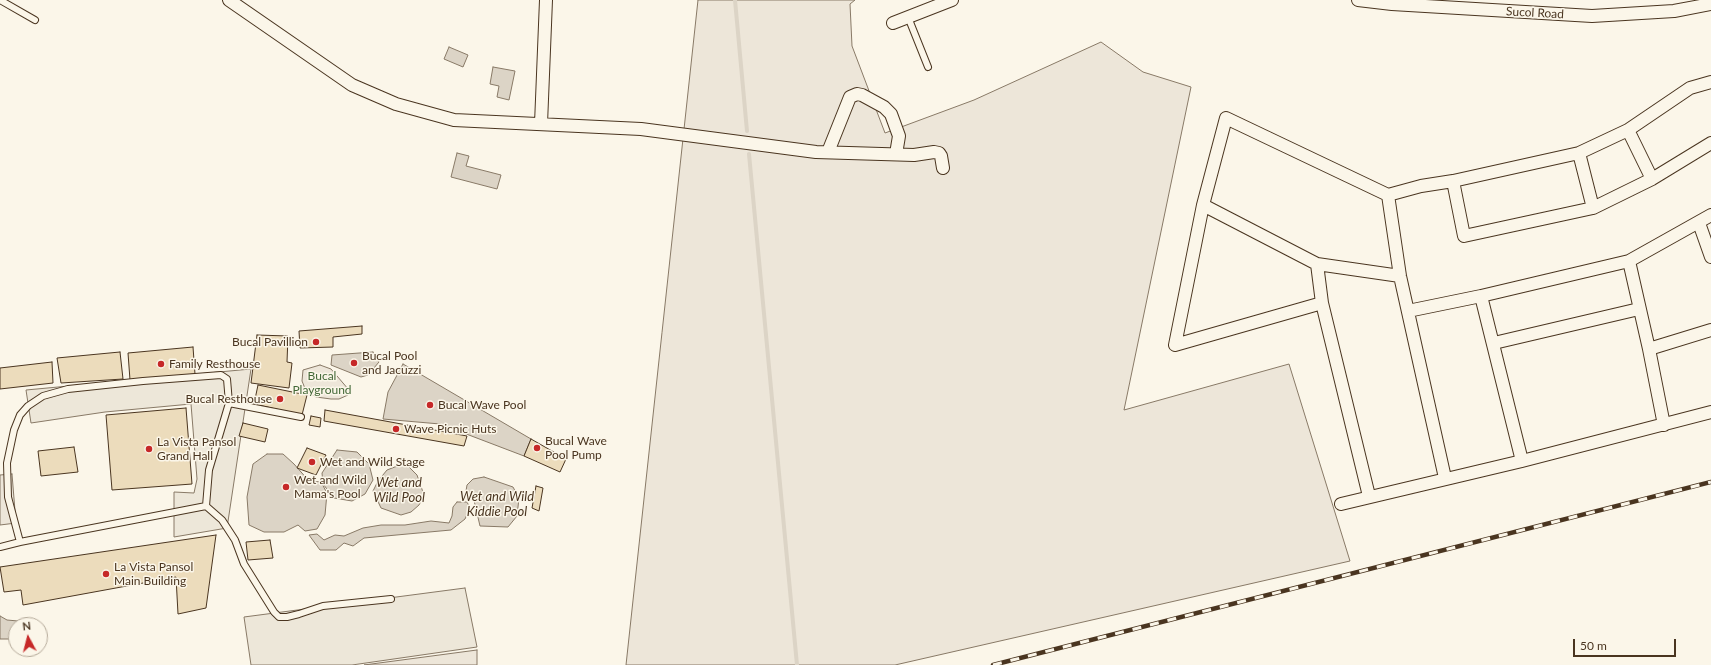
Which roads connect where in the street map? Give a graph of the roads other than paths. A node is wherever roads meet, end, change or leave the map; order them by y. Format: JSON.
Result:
{"nodes":[{"id":1,"x":0,"y":0,"type":"edge"},
{"id":2,"x":229,"y":0,"type":"edge"},
{"id":3,"x":546,"y":0,"type":"edge"},
{"id":4,"x":952,"y":0,"type":"edge"},
{"id":5,"x":1358,"y":0,"type":"edge"},
{"id":6,"x":1392,"y":2,"type":"edge"},
{"id":7,"x":1711,"y":4,"type":"edge"},
{"id":8,"x":908,"y":16,"type":"junction"},
{"id":9,"x":35,"y":20,"type":"dead end"},
{"id":10,"x":893,"y":23,"type":"dead end"},
{"id":11,"x":928,"y":66,"type":"dead end"},
{"id":12,"x":1711,"y":82,"type":"edge"},
{"id":13,"x":541,"y":124,"type":"junction"},
{"id":14,"x":1628,"y":130,"type":"junction"},
{"id":15,"x":1711,"y":143,"type":"edge"},
{"id":16,"x":828,"y":152,"type":"junction"},
{"id":17,"x":1579,"y":153,"type":"junction"},
{"id":18,"x":896,"y":154,"type":"junction"},
{"id":19,"x":943,"y":168,"type":"dead end"},
{"id":20,"x":1652,"y":179,"type":"junction"},
{"id":21,"x":1453,"y":182,"type":"junction"},
{"id":22,"x":1388,"y":195,"type":"junction"},
{"id":23,"x":1203,"y":205,"type":"junction"},
{"id":24,"x":1593,"y":208,"type":"junction"},
{"id":25,"x":1711,"y":214,"type":"edge"},
{"id":26,"x":1699,"y":223,"type":"junction"},
{"id":27,"x":1711,"y":257,"type":"edge"},
{"id":28,"x":1629,"y":261,"type":"junction"},
{"id":29,"x":1317,"y":264,"type":"junction"},
{"id":30,"x":1400,"y":276,"type":"junction"},
{"id":31,"x":1481,"y":296,"type":"junction"},
{"id":32,"x":1322,"y":302,"type":"junction"},
{"id":33,"x":1639,"y":309,"type":"junction"},
{"id":34,"x":1408,"y":311,"type":"junction"},
{"id":35,"x":1711,"y":330,"type":"edge"},
{"id":36,"x":1494,"y":343,"type":"junction"},
{"id":37,"x":1649,"y":348,"type":"junction"},
{"id":38,"x":229,"y":403,"type":"junction"},
{"id":39,"x":1711,"y":412,"type":"edge"},
{"id":40,"x":302,"y":417,"type":"dead end"},
{"id":41,"x":1664,"y":425,"type":"junction"},
{"id":42,"x":1522,"y":460,"type":"junction"},
{"id":43,"x":1445,"y":478,"type":"junction"},
{"id":44,"x":1369,"y":496,"type":"junction"},
{"id":45,"x":1341,"y":504,"type":"dead end"},
{"id":46,"x":206,"y":506,"type":"junction"},
{"id":47,"x":20,"y":542,"type":"junction"},
{"id":48,"x":0,"y":547,"type":"edge"},
{"id":49,"x":391,"y":599,"type":"dead end"}],
"edges":[{"from":1,"to":9,"type":"lane"},
{"from":2,"to":13,"type":"street"},
{"from":3,"to":13,"type":"street"},
{"from":4,"to":8,"type":"street"},
{"from":5,"to":6,"type":"street","name":"Sucol Road"},
{"from":6,"to":7,"type":"street","name":"Sucol Road"},
{"from":8,"to":10,"type":"street"},
{"from":8,"to":11,"type":"lane"},
{"from":12,"to":14,"type":"street"},
{"from":13,"to":16,"type":"street"},
{"from":14,"to":17,"type":"street"},
{"from":14,"to":20,"type":"street"},
{"from":15,"to":20,"type":"street"},
{"from":16,"to":18,"type":"street"},
{"from":16,"to":18,"type":"street"},
{"from":17,"to":21,"type":"street"},
{"from":17,"to":24,"type":"street"},
{"from":18,"to":19,"type":"street"},
{"from":20,"to":24,"type":"street"},
{"from":21,"to":22,"type":"street"},
{"from":21,"to":24,"type":"street"},
{"from":22,"to":23,"type":"street"},
{"from":22,"to":30,"type":"street"},
{"from":23,"to":29,"type":"street"},
{"from":23,"to":32,"type":"street"},
{"from":25,"to":26,"type":"street"},
{"from":26,"to":27,"type":"street"},
{"from":26,"to":28,"type":"street"},
{"from":28,"to":31,"type":"street"},
{"from":28,"to":33,"type":"street"},
{"from":29,"to":30,"type":"street"},
{"from":29,"to":32,"type":"street"},
{"from":30,"to":34,"type":"street"},
{"from":31,"to":34,"type":"street"},
{"from":31,"to":36,"type":"street"},
{"from":32,"to":44,"type":"street"},
{"from":33,"to":36,"type":"street"},
{"from":33,"to":37,"type":"street"},
{"from":34,"to":43,"type":"street"},
{"from":35,"to":37,"type":"street"},
{"from":36,"to":42,"type":"street"},
{"from":37,"to":41,"type":"street"},
{"from":38,"to":40,"type":"lane"},
{"from":38,"to":46,"type":"lane"},
{"from":38,"to":47,"type":"lane"},
{"from":39,"to":41,"type":"street"},
{"from":41,"to":42,"type":"street"},
{"from":42,"to":43,"type":"street"},
{"from":43,"to":44,"type":"street"},
{"from":44,"to":45,"type":"street"},
{"from":46,"to":47,"type":"lane"},
{"from":46,"to":49,"type":"lane"},
{"from":47,"to":48,"type":"lane"}]}
